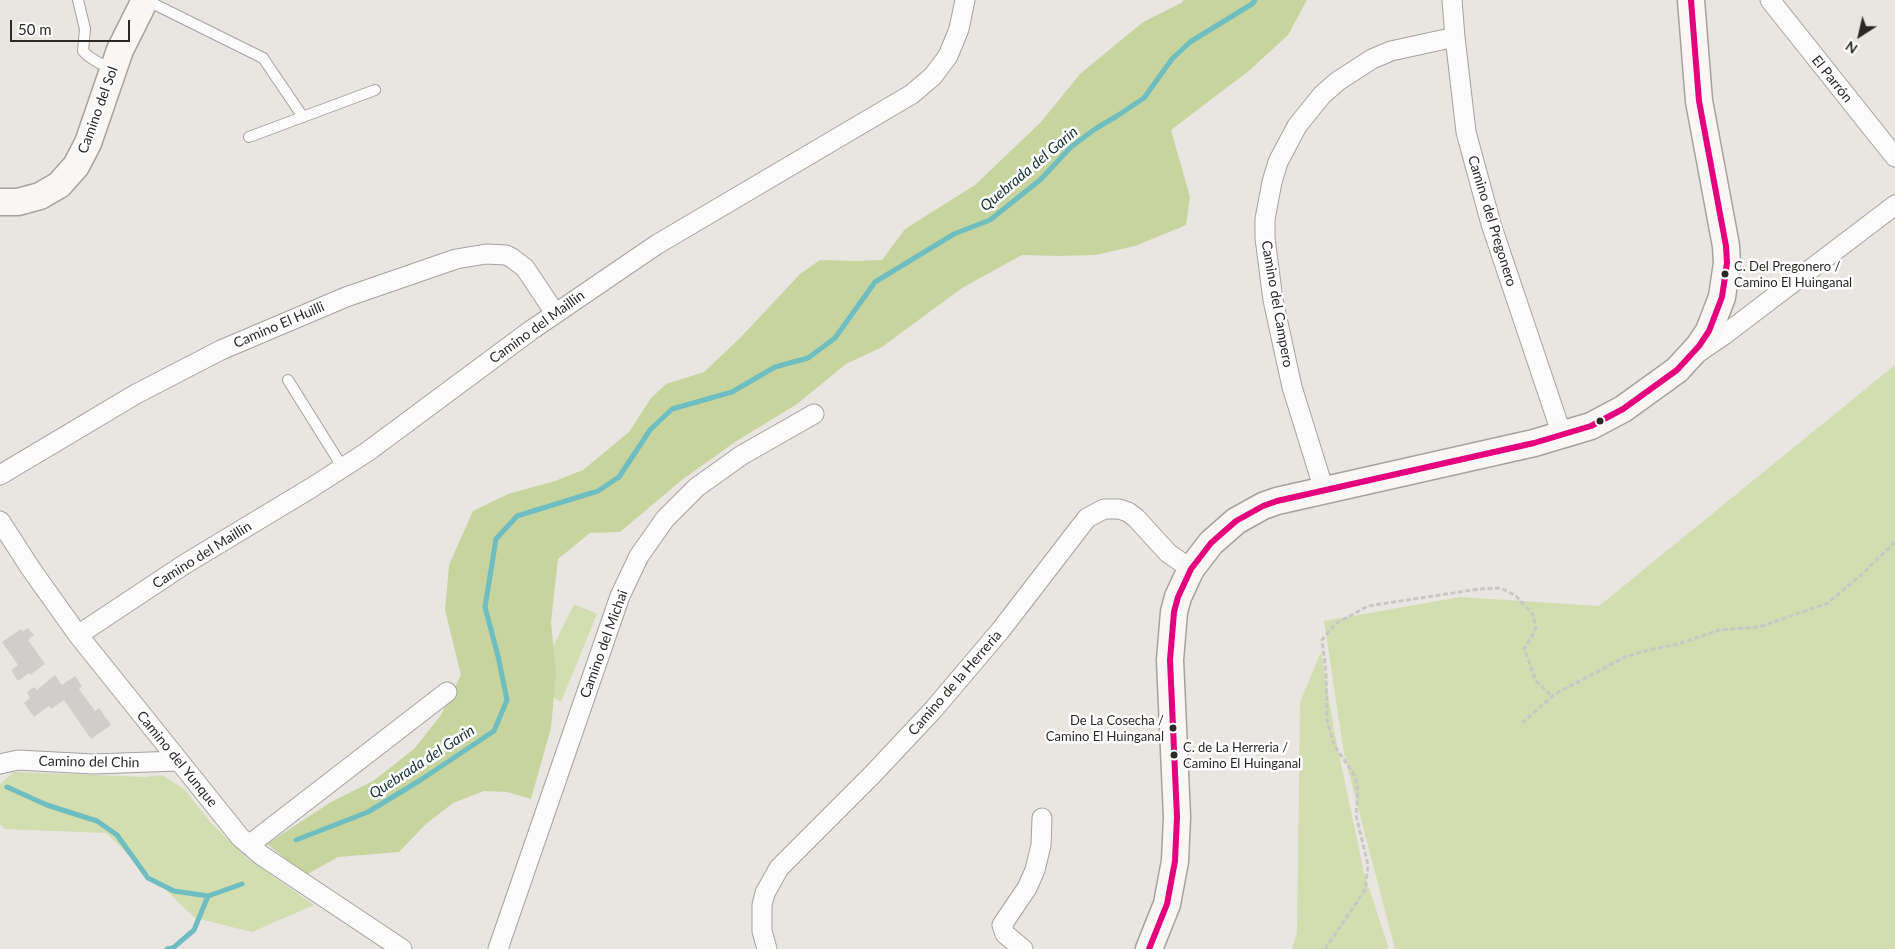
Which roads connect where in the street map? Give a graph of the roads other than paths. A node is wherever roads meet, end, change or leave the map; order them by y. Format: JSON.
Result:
{"nodes":[{"id":1,"x":78,"y":0,"type":"edge"},
{"id":2,"x":145,"y":0,"type":"edge"},
{"id":3,"x":966,"y":0,"type":"edge"},
{"id":4,"x":1452,"y":0,"type":"edge"},
{"id":5,"x":1691,"y":0,"type":"edge"},
{"id":6,"x":1770,"y":0,"type":"edge"},
{"id":7,"x":1455,"y":37,"type":"junction"},
{"id":8,"x":113,"y":68,"type":"junction"},
{"id":9,"x":375,"y":90,"type":"dead end"},
{"id":10,"x":303,"y":117,"type":"junction"},
{"id":11,"x":249,"y":137,"type":"dead end"},
{"id":12,"x":1895,"y":157,"type":"edge"},
{"id":13,"x":0,"y":202,"type":"edge"},
{"id":14,"x":1895,"y":205,"type":"edge"},
{"id":15,"x":555,"y":313,"type":"junction"},
{"id":16,"x":1687,"y":360,"type":"junction"},
{"id":17,"x":288,"y":380,"type":"dead end"},
{"id":18,"x":814,"y":414,"type":"dead end"},
{"id":19,"x":1562,"y":436,"type":"junction"},
{"id":20,"x":343,"y":468,"type":"junction"},
{"id":21,"x":0,"y":475,"type":"edge"},
{"id":22,"x":1324,"y":490,"type":"junction"},
{"id":23,"x":0,"y":521,"type":"edge"},
{"id":24,"x":1191,"y":569,"type":"junction"},
{"id":25,"x":78,"y":635,"type":"junction"},
{"id":26,"x":447,"y":692,"type":"dead end"},
{"id":27,"x":178,"y":761,"type":"junction"},
{"id":28,"x":0,"y":764,"type":"edge"},
{"id":29,"x":1042,"y":818,"type":"dead end"},
{"id":30,"x":250,"y":846,"type":"junction"},
{"id":31,"x":402,"y":949,"type":"edge"},
{"id":32,"x":498,"y":949,"type":"edge"},
{"id":33,"x":767,"y":949,"type":"edge"},
{"id":34,"x":1023,"y":949,"type":"edge"},
{"id":35,"x":1149,"y":949,"type":"edge"}],
"edges":[{"from":1,"to":8,"type":"lane"},
{"from":2,"to":8,"type":"street","name":"Camino del Sol"},
{"from":2,"to":10,"type":"lane"},
{"from":3,"to":15,"type":"street","name":"Camino del Maillin"},
{"from":4,"to":7,"type":"street","name":"Camino del Pregonero"},
{"from":5,"to":16,"type":"street"},
{"from":6,"to":12,"type":"street","name":"El Parrón"},
{"from":7,"to":19,"type":"street","name":"Camino del Pregonero"},
{"from":7,"to":22,"type":"street","name":"Camino del Campero"},
{"from":8,"to":13,"type":"street","name":"Camino del Sol"},
{"from":9,"to":10,"type":"lane"},
{"from":10,"to":11,"type":"lane"},
{"from":14,"to":16,"type":"street"},
{"from":15,"to":20,"type":"street","name":"Camino del Maillin"},
{"from":15,"to":21,"type":"street","name":"Camino El Huilli"},
{"from":16,"to":19,"type":"street"},
{"from":17,"to":20,"type":"lane"},
{"from":18,"to":32,"type":"street","name":"Camino del Michai"},
{"from":19,"to":22,"type":"street"},
{"from":20,"to":25,"type":"street","name":"Camino del Maillin"},
{"from":22,"to":24,"type":"street"},
{"from":23,"to":25,"type":"street","name":"Camino del Yunque"},
{"from":24,"to":33,"type":"street","name":"Camino de la Herreria"},
{"from":24,"to":35,"type":"street"},
{"from":25,"to":27,"type":"street","name":"Camino del Yunque"},
{"from":26,"to":30,"type":"street"},
{"from":27,"to":28,"type":"street","name":"Camino del Chin"},
{"from":27,"to":30,"type":"street","name":"Camino del Yunque"},
{"from":29,"to":34,"type":"street"},
{"from":30,"to":31,"type":"street","name":"Camino del Yunque"}]}
